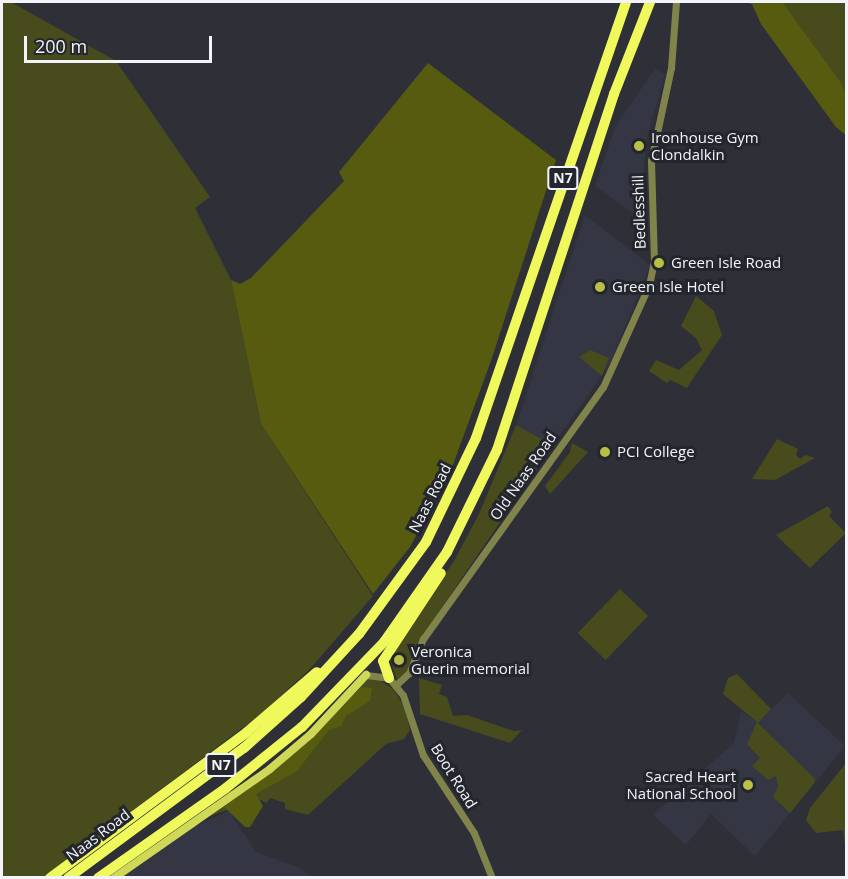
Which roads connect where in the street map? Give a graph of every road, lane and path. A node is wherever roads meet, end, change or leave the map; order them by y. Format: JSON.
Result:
{"nodes":[{"id":1,"x":626,"y":2,"type":"edge"},
{"id":2,"x":650,"y":2,"type":"edge"},
{"id":3,"x":676,"y":2,"type":"edge"},
{"id":4,"x":653,"y":271,"type":"joint"},
{"id":5,"x":447,"y":552,"type":"junction"},
{"id":6,"x":359,"y":634,"type":"junction"},
{"id":7,"x":381,"y":645,"type":"junction"},
{"id":8,"x":366,"y":675,"type":"joint"},
{"id":9,"x":392,"y":682,"type":"junction"},
{"id":10,"x":215,"y":804,"type":"junction"},
{"id":11,"x":50,"y":878,"type":"edge"},
{"id":12,"x":68,"y":878,"type":"edge"},
{"id":13,"x":98,"y":878,"type":"edge"},
{"id":14,"x":114,"y":878,"type":"edge"},
{"id":15,"x":492,"y":878,"type":"edge"}],
"edges":[{"from":1,"to":6,"type":"highway","name":"Naas Road","number":"N7"},
{"from":2,"to":5,"type":"highway","number":"N7"},
{"from":3,"to":4,"type":"street","name":"Bedlesshill"},
{"from":4,"to":9,"type":"street","name":"Old Naas Road"},
{"from":5,"to":7,"type":"highway","number":"N7"},
{"from":5,"to":9,"type":"highway"},
{"from":6,"to":11,"type":"highway"},
{"from":6,"to":12,"type":"highway","name":"Naas Road","number":"N7"},
{"from":7,"to":10,"type":"highway"},
{"from":7,"to":13,"type":"highway","number":"N7"},
{"from":8,"to":9,"type":"street"},
{"from":8,"to":10,"type":"main road"},
{"from":9,"to":15,"type":"street","name":"Boot Road"},
{"from":10,"to":14,"type":"main road"}]}
